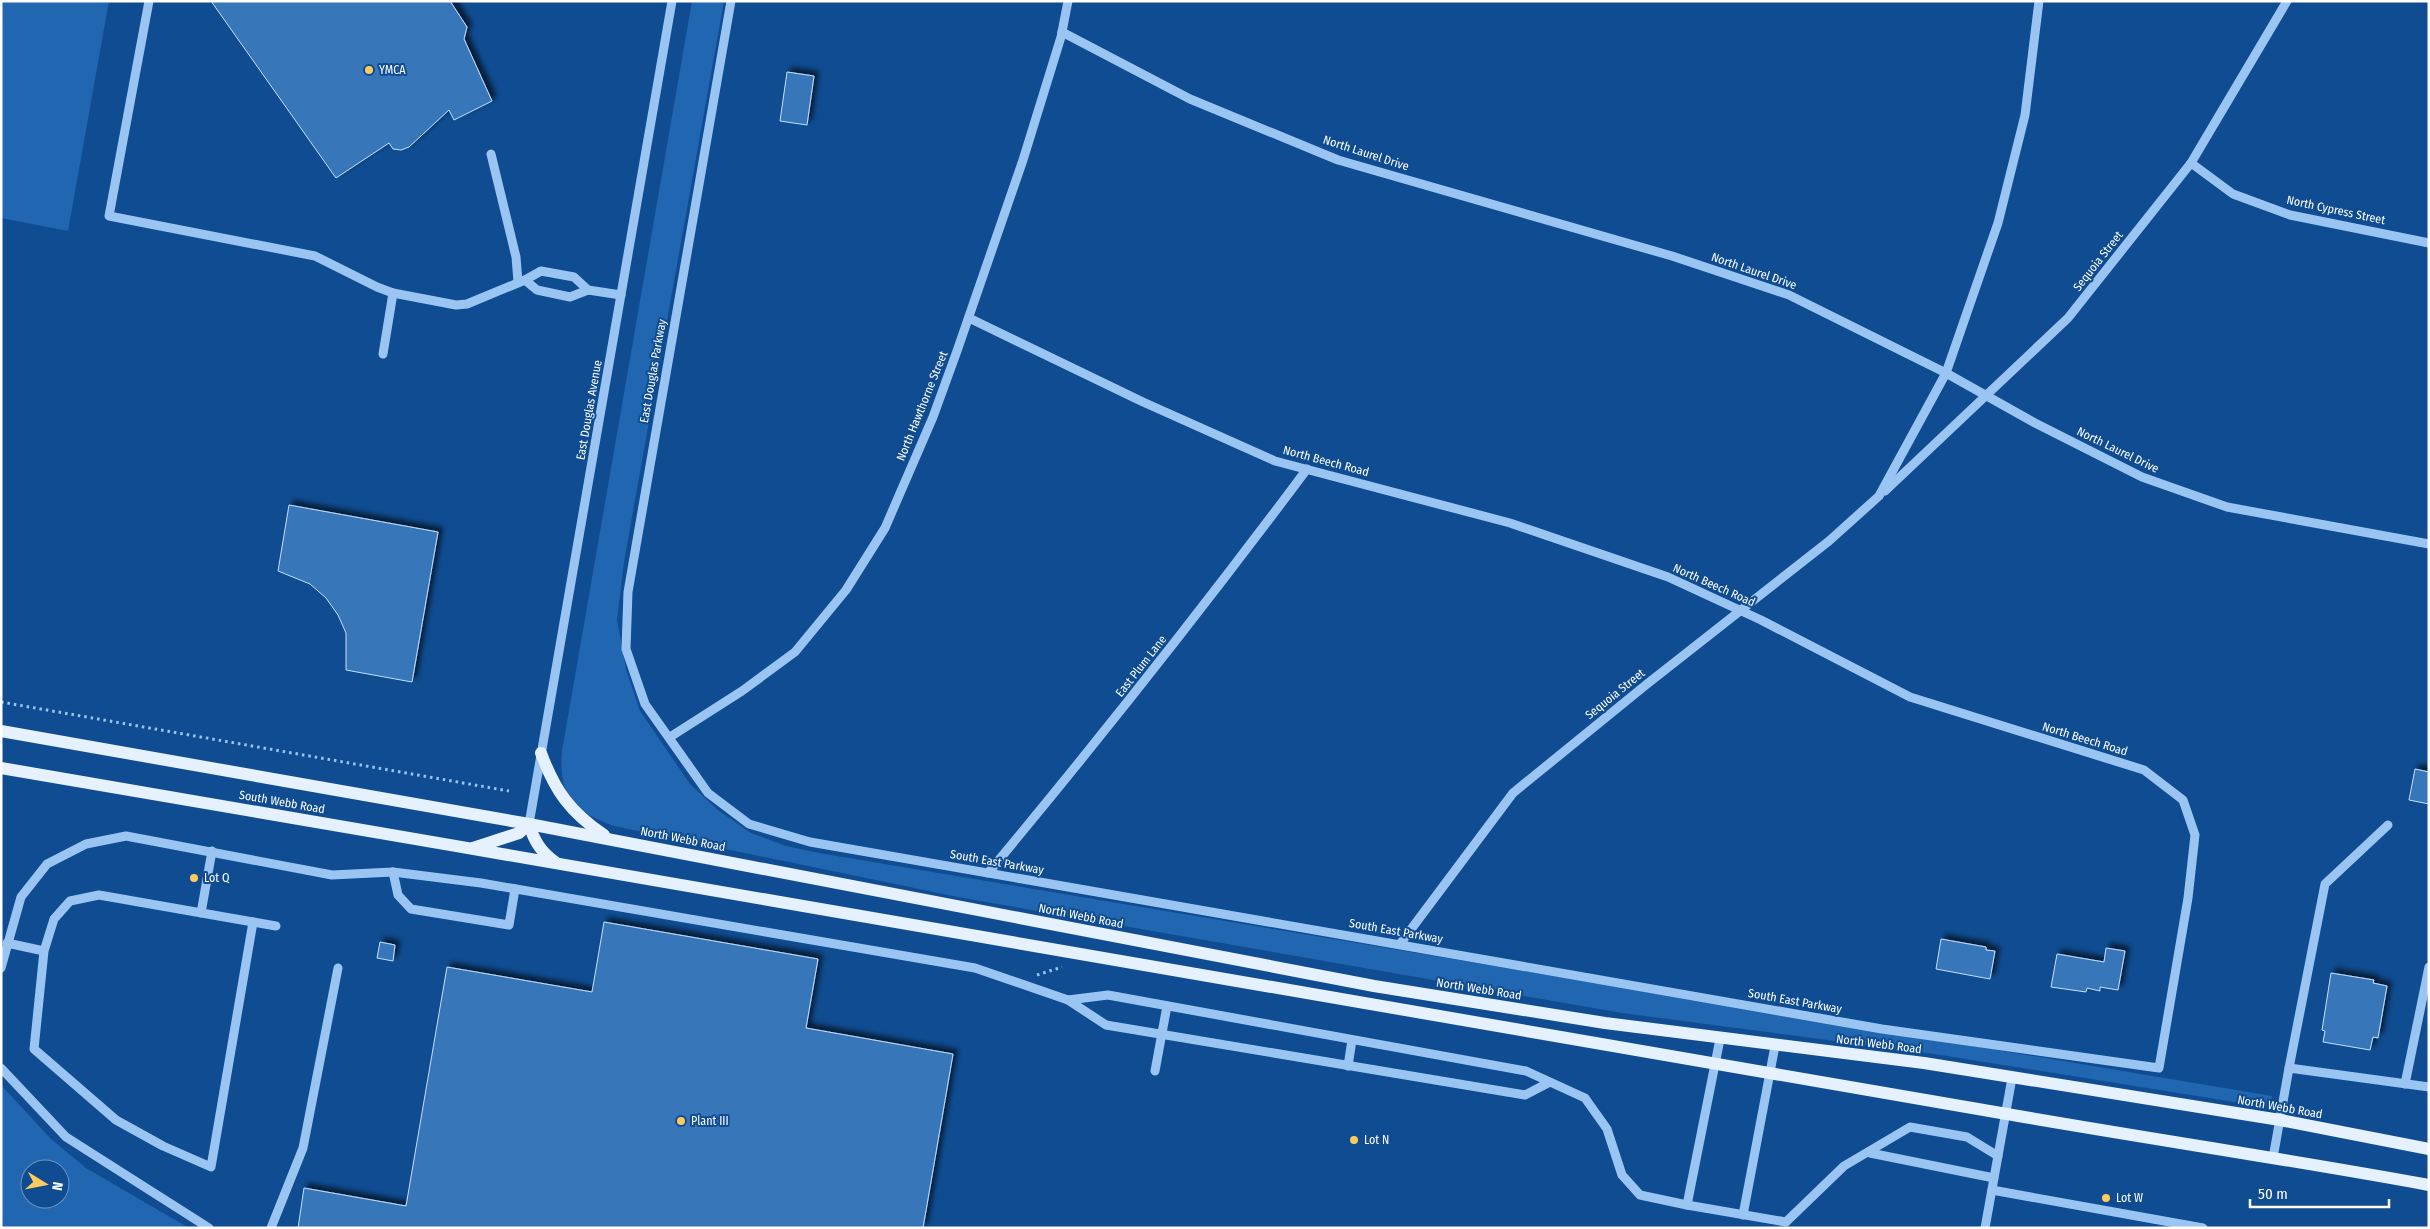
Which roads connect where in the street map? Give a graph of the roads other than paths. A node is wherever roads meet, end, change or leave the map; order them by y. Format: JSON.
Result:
{"nodes":[{"id":1,"x":149,"y":1,"type":"edge"},
{"id":2,"x":672,"y":1,"type":"edge"},
{"id":3,"x":730,"y":1,"type":"edge"},
{"id":4,"x":1068,"y":1,"type":"edge"},
{"id":5,"x":2039,"y":1,"type":"edge"},
{"id":6,"x":2287,"y":1,"type":"edge"},
{"id":7,"x":1062,"y":32,"type":"junction"},
{"id":8,"x":492,"y":154,"type":"dead end"},
{"id":9,"x":2191,"y":163,"type":"junction"},
{"id":10,"x":2429,"y":243,"type":"edge"},
{"id":11,"x":522,"y":281,"type":"junction"},
{"id":12,"x":588,"y":290,"type":"junction"},
{"id":13,"x":393,"y":293,"type":"junction"},
{"id":14,"x":621,"y":296,"type":"junction"},
{"id":15,"x":969,"y":318,"type":"junction"},
{"id":16,"x":383,"y":354,"type":"dead end"},
{"id":17,"x":1946,"y":373,"type":"junction"},
{"id":18,"x":1987,"y":396,"type":"junction"},
{"id":19,"x":1307,"y":469,"type":"junction"},
{"id":20,"x":1879,"y":496,"type":"junction"},
{"id":21,"x":2429,"y":544,"type":"edge"},
{"id":22,"x":1741,"y":610,"type":"junction"},
{"id":23,"x":1,"y":731,"type":"edge"},
{"id":24,"x":670,"y":737,"type":"junction"},
{"id":25,"x":541,"y":752,"type":"junction"},
{"id":26,"x":1,"y":768,"type":"edge"},
{"id":27,"x":530,"y":824,"type":"junction"},
{"id":28,"x":2388,"y":825,"type":"dead end"},
{"id":29,"x":610,"y":839,"type":"junction"},
{"id":30,"x":470,"y":849,"type":"junction"},
{"id":31,"x":212,"y":851,"type":"junction"},
{"id":32,"x":558,"y":864,"type":"junction"},
{"id":33,"x":394,"y":872,"type":"junction"},
{"id":34,"x":988,"y":873,"type":"junction"},
{"id":35,"x":515,"y":889,"type":"junction"},
{"id":36,"x":201,"y":912,"type":"junction"},
{"id":37,"x":253,"y":922,"type":"junction"},
{"id":38,"x":276,"y":926,"type":"dead end"},
{"id":39,"x":7,"y":943,"type":"junction"},
{"id":40,"x":1400,"y":944,"type":"junction"},
{"id":41,"x":44,"y":951,"type":"junction"},
{"id":42,"x":2429,"y":967,"type":"edge"},
{"id":43,"x":1,"y":968,"type":"edge"},
{"id":44,"x":338,"y":968,"type":"dead end"},
{"id":45,"x":1068,"y":1000,"type":"junction"},
{"id":46,"x":1167,"y":1006,"type":"junction"},
{"id":47,"x":1162,"y":1034,"type":"junction"},
{"id":48,"x":1720,"y":1039,"type":"junction"},
{"id":49,"x":1352,"y":1040,"type":"junction"},
{"id":50,"x":1775,"y":1046,"type":"junction"},
{"id":51,"x":1716,"y":1063,"type":"junction"},
{"id":52,"x":1348,"y":1066,"type":"junction"},
{"id":53,"x":1,"y":1068,"type":"edge"},
{"id":54,"x":2159,"y":1068,"type":"joint"},
{"id":55,"x":2289,"y":1068,"type":"junction"},
{"id":56,"x":1155,"y":1071,"type":"dead end"},
{"id":57,"x":1769,"y":1072,"type":"junction"},
{"id":58,"x":2012,"y":1078,"type":"junction"},
{"id":59,"x":1550,"y":1082,"type":"junction"},
{"id":60,"x":2406,"y":1084,"type":"junction"},
{"id":61,"x":2429,"y":1087,"type":"edge"},
{"id":62,"x":2005,"y":1114,"type":"junction"},
{"id":63,"x":2280,"y":1120,"type":"junction"},
{"id":64,"x":2429,"y":1149,"type":"edge"},
{"id":65,"x":1870,"y":1153,"type":"junction"},
{"id":66,"x":1998,"y":1156,"type":"junction"},
{"id":67,"x":2273,"y":1158,"type":"junction"},
{"id":68,"x":1994,"y":1178,"type":"junction"},
{"id":69,"x":2429,"y":1185,"type":"edge"},
{"id":70,"x":1992,"y":1190,"type":"junction"},
{"id":71,"x":1687,"y":1206,"type":"junction"},
{"id":72,"x":1743,"y":1215,"type":"junction"},
{"id":73,"x":208,"y":1228,"type":"edge"},
{"id":74,"x":271,"y":1228,"type":"edge"},
{"id":75,"x":1985,"y":1228,"type":"edge"},
{"id":76,"x":2203,"y":1228,"type":"edge"}],
"edges":[{"from":1,"to":13,"type":"street"},
{"from":2,"to":14,"type":"street","name":"East Douglas Avenue"},
{"from":3,"to":24,"type":"street","name":"East Douglas Parkway"},
{"from":4,"to":7,"type":"street","name":"North Hawthorne Street"},
{"from":5,"to":17,"type":"street","name":"Sequoia Street"},
{"from":6,"to":9,"type":"street","name":"Sequoia Street"},
{"from":7,"to":15,"type":"street","name":"North Hawthorne Street"},
{"from":7,"to":17,"type":"street","name":"North Laurel Drive"},
{"from":8,"to":11,"type":"street"},
{"from":9,"to":10,"type":"street","name":"North Cypress Street"},
{"from":9,"to":18,"type":"street","name":"Sequoia Street"},
{"from":11,"to":12,"type":"street"},
{"from":11,"to":12,"type":"street"},
{"from":11,"to":13,"type":"street"},
{"from":12,"to":14,"type":"street"},
{"from":13,"to":16,"type":"street"},
{"from":14,"to":25,"type":"street","name":"East Douglas Avenue"},
{"from":15,"to":19,"type":"street","name":"North Beech Road"},
{"from":15,"to":24,"type":"street","name":"North Hawthorne Street"},
{"from":17,"to":18,"type":"street","name":"North Laurel Drive"},
{"from":17,"to":20,"type":"street","name":"Sequoia Street"},
{"from":18,"to":20,"type":"street","name":"Sequoia Street"},
{"from":18,"to":21,"type":"street","name":"North Laurel Drive"},
{"from":19,"to":22,"type":"street","name":"North Beech Road"},
{"from":19,"to":34,"type":"street","name":"East Plum Lane"},
{"from":20,"to":22,"type":"street","name":"Sequoia Street"},
{"from":22,"to":40,"type":"street","name":"Sequoia Street"},
{"from":22,"to":54,"type":"street","name":"North Beech Road"},
{"from":23,"to":27,"type":"main road","name":"South Webb Road"},
{"from":24,"to":34,"type":"street","name":"South East Parkway"},
{"from":25,"to":27,"type":"street","name":"East Douglas Avenue"},
{"from":25,"to":29,"type":"main road"},
{"from":26,"to":30,"type":"main road","name":"South Webb Road"},
{"from":27,"to":29,"type":"main road","name":"North Webb Road"},
{"from":27,"to":30,"type":"main road"},
{"from":27,"to":32,"type":"main road"},
{"from":28,"to":55,"type":"street"},
{"from":29,"to":48,"type":"main road","name":"North Webb Road"},
{"from":30,"to":32,"type":"main road","name":"South Webb Road"},
{"from":31,"to":33,"type":"street"},
{"from":31,"to":36,"type":"street"},
{"from":31,"to":39,"type":"street"},
{"from":32,"to":51,"type":"main road"},
{"from":33,"to":35,"type":"street"},
{"from":33,"to":35,"type":"street"},
{"from":34,"to":40,"type":"street","name":"South East Parkway"},
{"from":35,"to":45,"type":"street"},
{"from":36,"to":37,"type":"street"},
{"from":36,"to":41,"type":"street"},
{"from":37,"to":38,"type":"street"},
{"from":37,"to":41,"type":"street"},
{"from":39,"to":41,"type":"street"},
{"from":39,"to":43,"type":"street"},
{"from":40,"to":54,"type":"street","name":"South East Parkway"},
{"from":42,"to":60,"type":"street"},
{"from":44,"to":74,"type":"street"},
{"from":45,"to":46,"type":"street"},
{"from":45,"to":47,"type":"street"},
{"from":46,"to":47,"type":"street"},
{"from":46,"to":49,"type":"street"},
{"from":47,"to":52,"type":"street"},
{"from":47,"to":56,"type":"street"},
{"from":48,"to":50,"type":"main road","name":"North Webb Road"},
{"from":48,"to":51,"type":"street"},
{"from":49,"to":52,"type":"street"},
{"from":49,"to":59,"type":"street"},
{"from":50,"to":57,"type":"street"},
{"from":50,"to":58,"type":"main road","name":"North Webb Road"},
{"from":51,"to":57,"type":"main road"},
{"from":51,"to":71,"type":"street"},
{"from":52,"to":59,"type":"street"},
{"from":53,"to":73,"type":"street"},
{"from":55,"to":60,"type":"street"},
{"from":55,"to":63,"type":"street"},
{"from":57,"to":62,"type":"main road"},
{"from":57,"to":72,"type":"street"},
{"from":58,"to":62,"type":"street"},
{"from":58,"to":63,"type":"main road","name":"North Webb Road"},
{"from":59,"to":71,"type":"street"},
{"from":60,"to":61,"type":"street"},
{"from":62,"to":66,"type":"street"},
{"from":62,"to":67,"type":"main road"},
{"from":63,"to":64,"type":"main road","name":"North Webb Road"},
{"from":63,"to":67,"type":"street"},
{"from":65,"to":66,"type":"street"},
{"from":65,"to":68,"type":"street"},
{"from":65,"to":72,"type":"street"},
{"from":66,"to":68,"type":"street"},
{"from":67,"to":69,"type":"main road"},
{"from":68,"to":70,"type":"street"},
{"from":70,"to":75,"type":"street"},
{"from":70,"to":76,"type":"street"},
{"from":71,"to":72,"type":"street"}]}
